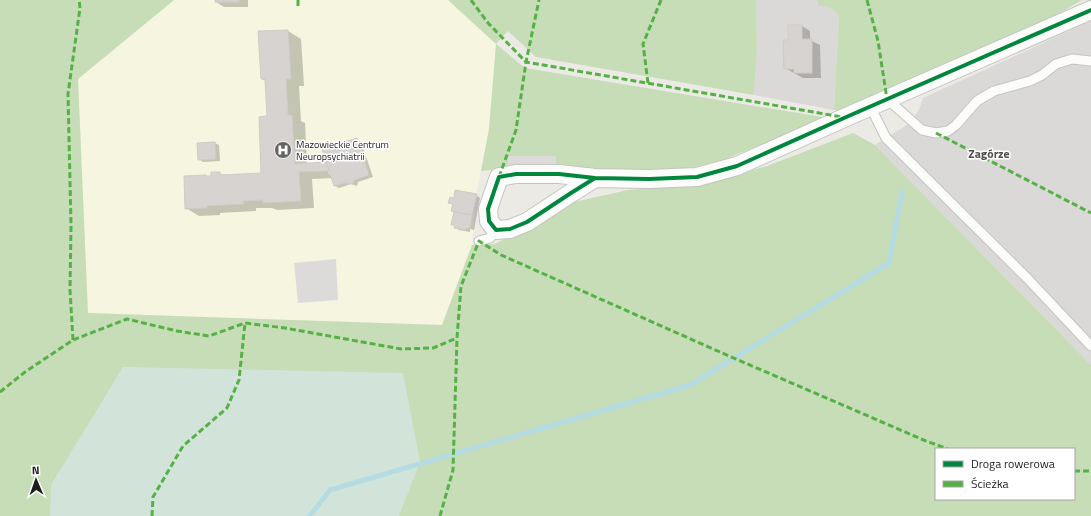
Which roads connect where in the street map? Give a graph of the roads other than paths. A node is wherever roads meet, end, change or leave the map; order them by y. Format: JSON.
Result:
{"nodes":[{"id":1,"x":1091,"y":10,"type":"edge"},
{"id":2,"x":1091,"y":61,"type":"edge"},
{"id":3,"x":887,"y":99,"type":"junction"},
{"id":4,"x":870,"y":106,"type":"junction"},
{"id":5,"x":596,"y":178,"type":"junction"},
{"id":6,"x":496,"y":230,"type":"junction"},
{"id":7,"x":478,"y":241,"type":"dead end"},
{"id":8,"x":1091,"y":346,"type":"edge"}],
"edges":[{"from":1,"to":3,"type":"street"},
{"from":2,"to":3,"type":"lane"},
{"from":3,"to":4,"type":"street"},
{"from":4,"to":5,"type":"street"},
{"from":4,"to":8,"type":"lane"},
{"from":5,"to":6,"type":"street"},
{"from":5,"to":6,"type":"street"},
{"from":6,"to":7,"type":"lane"}]}
